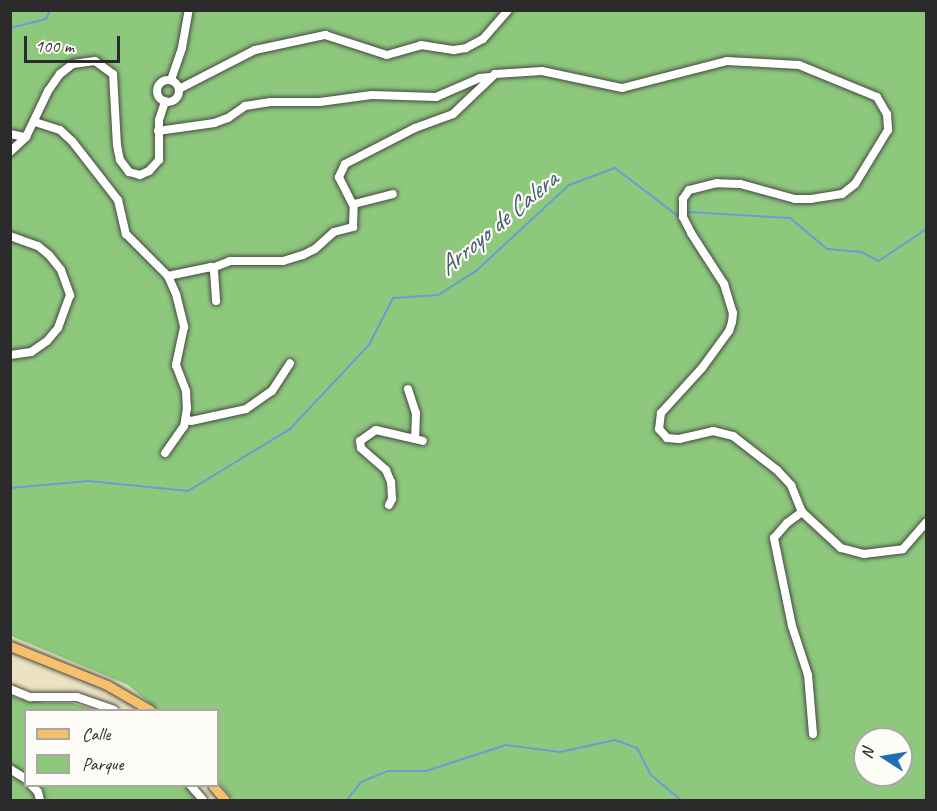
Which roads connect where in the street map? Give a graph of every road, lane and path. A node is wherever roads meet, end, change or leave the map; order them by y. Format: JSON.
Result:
{"nodes":[{"id":1,"x":189,"y":10,"type":"edge"},
{"id":2,"x":508,"y":10,"type":"edge"},
{"id":3,"x":490,"y":77,"type":"junction"},
{"id":4,"x":171,"y":80,"type":"junction"},
{"id":5,"x":179,"y":89,"type":"junction"},
{"id":6,"x":165,"y":101,"type":"junction"},
{"id":7,"x":35,"y":122,"type":"junction"},
{"id":8,"x":158,"y":130,"type":"junction"},
{"id":9,"x":10,"y":134,"type":"edge"},
{"id":10,"x":26,"y":137,"type":"junction"},
{"id":11,"x":10,"y":152,"type":"edge"},
{"id":12,"x":393,"y":194,"type":"dead end"},
{"id":13,"x":352,"y":205,"type":"junction"},
{"id":14,"x":10,"y":236,"type":"edge"},
{"id":15,"x":213,"y":268,"type":"junction"},
{"id":16,"x":168,"y":276,"type":"junction"},
{"id":17,"x":216,"y":301,"type":"dead end"},
{"id":18,"x":10,"y":355,"type":"edge"},
{"id":19,"x":290,"y":363,"type":"dead end"},
{"id":20,"x":408,"y":389,"type":"dead end"},
{"id":21,"x":186,"y":419,"type":"junction"},
{"id":22,"x":165,"y":453,"type":"dead end"},
{"id":23,"x":389,"y":505,"type":"dead end"},
{"id":24,"x":801,"y":512,"type":"junction"},
{"id":25,"x":927,"y":523,"type":"edge"},
{"id":26,"x":10,"y":646,"type":"edge"},
{"id":27,"x":10,"y":689,"type":"edge"},
{"id":28,"x":109,"y":709,"type":"edge"},
{"id":29,"x":147,"y":709,"type":"edge"},
{"id":30,"x":813,"y":734,"type":"dead end"},
{"id":31,"x":10,"y":769,"type":"edge"},
{"id":32,"x":24,"y":778,"type":"edge"},
{"id":33,"x":33,"y":787,"type":"edge"},
{"id":34,"x":192,"y":787,"type":"edge"},
{"id":35,"x":214,"y":787,"type":"edge"},
{"id":36,"x":40,"y":801,"type":"edge"},
{"id":37,"x":202,"y":801,"type":"edge"},
{"id":38,"x":225,"y":801,"type":"edge"}],
"edges":[{"from":1,"to":4,"type":"street"},
{"from":2,"to":5,"type":"street"},
{"from":3,"to":8,"type":"street"},
{"from":3,"to":13,"type":"street"},
{"from":3,"to":24,"type":"street"},
{"from":4,"to":5,"type":"street"},
{"from":4,"to":6,"type":"street"},
{"from":5,"to":6,"type":"street"},
{"from":6,"to":8,"type":"street"},
{"from":7,"to":8,"type":"street"},
{"from":7,"to":10,"type":"street"},
{"from":7,"to":16,"type":"street"},
{"from":9,"to":10,"type":"street"},
{"from":10,"to":11,"type":"street"},
{"from":12,"to":13,"type":"street"},
{"from":13,"to":15,"type":"street"},
{"from":14,"to":18,"type":"street"},
{"from":15,"to":16,"type":"street"},
{"from":15,"to":17,"type":"street"},
{"from":16,"to":21,"type":"street"},
{"from":19,"to":21,"type":"street"},
{"from":20,"to":23,"type":"street"},
{"from":21,"to":22,"type":"street"},
{"from":24,"to":25,"type":"street"},
{"from":24,"to":30,"type":"street"},
{"from":26,"to":29,"type":"main road"},
{"from":27,"to":28,"type":"street"},
{"from":31,"to":32,"type":"street"},
{"from":33,"to":36,"type":"street"},
{"from":34,"to":37,"type":"street"},
{"from":35,"to":38,"type":"main road"}]}
